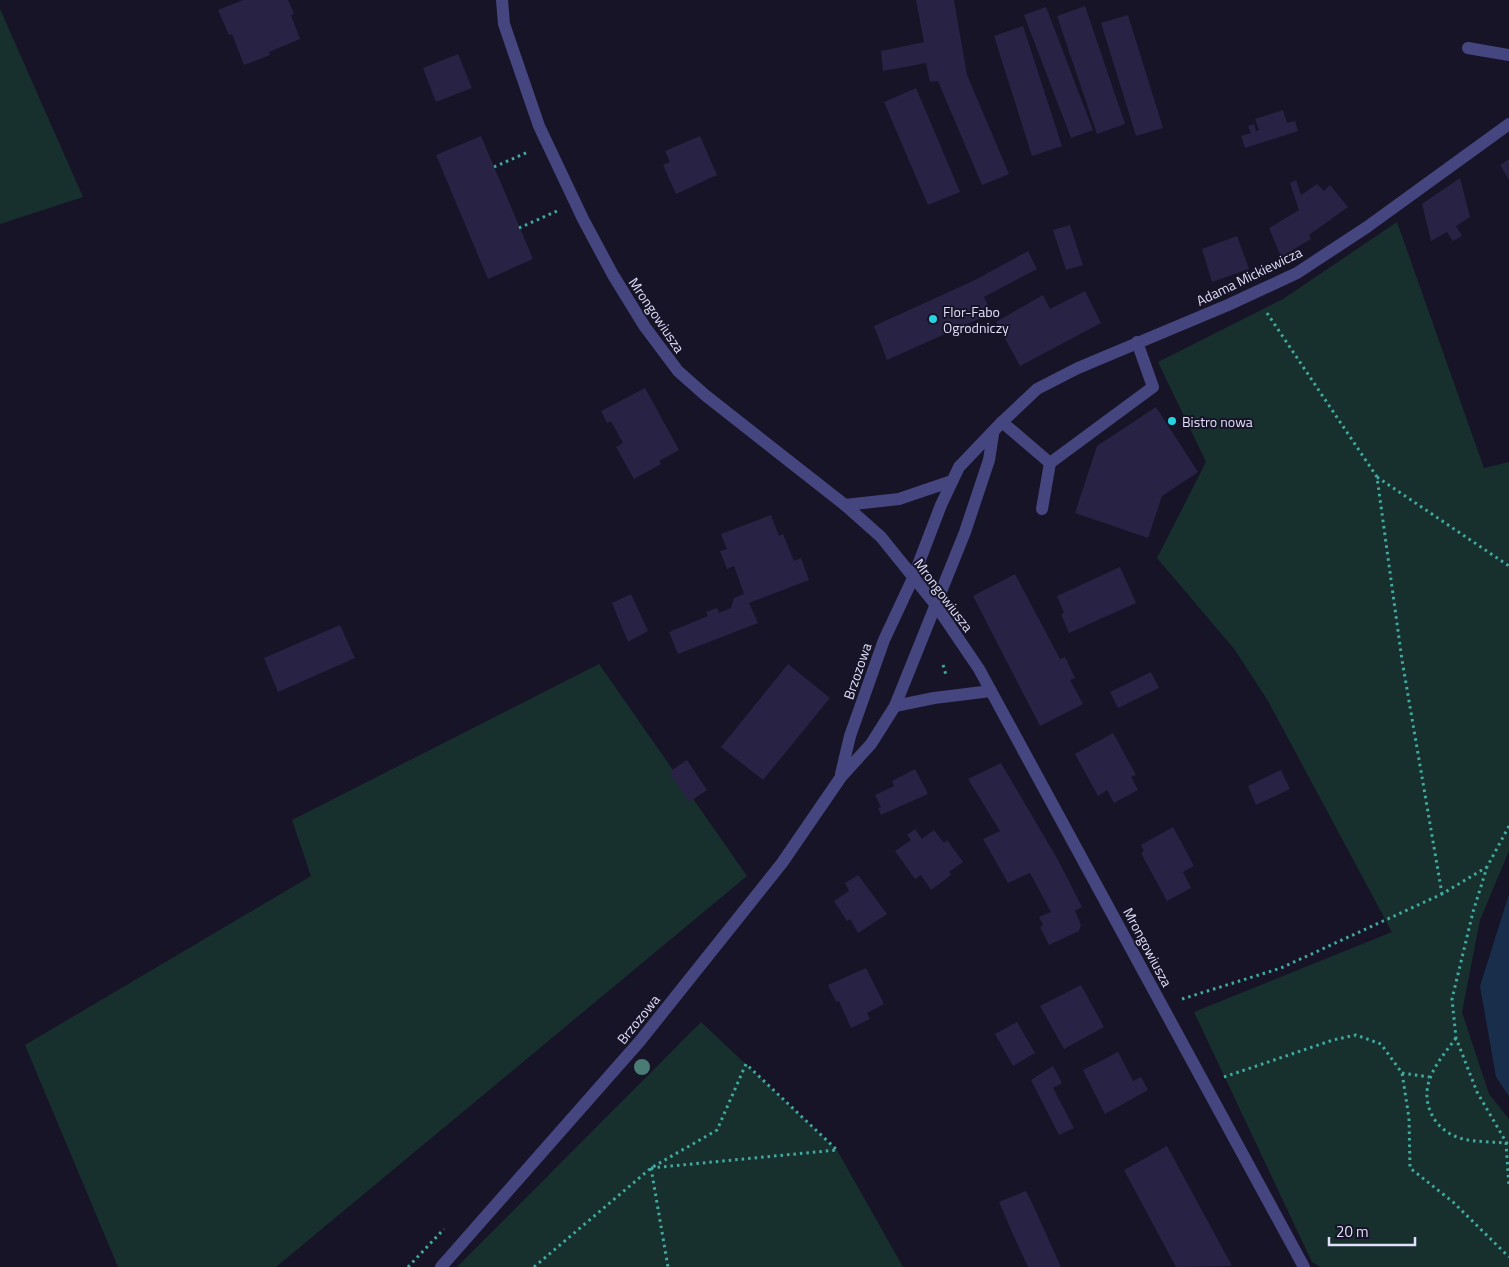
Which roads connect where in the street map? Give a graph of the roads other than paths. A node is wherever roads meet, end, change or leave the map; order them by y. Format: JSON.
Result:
{"nodes":[{"id":1,"x":502,"y":0,"type":"edge"},
{"id":2,"x":1468,"y":48,"type":"dead end"},
{"id":3,"x":1509,"y":55,"type":"edge"},
{"id":4,"x":1509,"y":124,"type":"edge"},
{"id":5,"x":1137,"y":342,"type":"junction"},
{"id":6,"x":1002,"y":422,"type":"junction"},
{"id":7,"x":993,"y":434,"type":"junction"},
{"id":8,"x":1050,"y":462,"type":"junction"},
{"id":9,"x":952,"y":481,"type":"junction"},
{"id":10,"x":845,"y":505,"type":"junction"},
{"id":11,"x":1042,"y":509,"type":"dead end"},
{"id":12,"x":913,"y":578,"type":"junction"},
{"id":13,"x":935,"y":604,"type":"junction"},
{"id":14,"x":991,"y":691,"type":"junction"},
{"id":15,"x":895,"y":706,"type":"junction"},
{"id":16,"x":841,"y":777,"type":"junction"},
{"id":17,"x":441,"y":1267,"type":"edge"},
{"id":18,"x":1304,"y":1267,"type":"edge"}],
"edges":[{"from":1,"to":10,"type":"street","name":"Mrongowiusza"},
{"from":2,"to":3,"type":"street"},
{"from":4,"to":5,"type":"street","name":"Adama Mickiewicza"},
{"from":5,"to":6,"type":"street","name":"Adama Mickiewicza"},
{"from":5,"to":8,"type":"street"},
{"from":6,"to":7,"type":"street","name":"Adama Mickiewicza"},
{"from":6,"to":8,"type":"street"},
{"from":7,"to":9,"type":"street","name":"Adama Mickiewicza"},
{"from":7,"to":13,"type":"street","name":"Adama Mickiewicza"},
{"from":8,"to":11,"type":"street"},
{"from":9,"to":10,"type":"street"},
{"from":9,"to":12,"type":"street","name":"Adama Mickiewicza"},
{"from":10,"to":12,"type":"street","name":"Mrongowiusza"},
{"from":12,"to":13,"type":"street","name":"Mrongowiusza"},
{"from":12,"to":16,"type":"street","name":"Brzozowa"},
{"from":13,"to":14,"type":"street","name":"Mrongowiusza"},
{"from":13,"to":15,"type":"street","name":"Brzozowa"},
{"from":14,"to":15,"type":"street"},
{"from":14,"to":18,"type":"street","name":"Mrongowiusza"},
{"from":15,"to":16,"type":"street","name":"Brzozowa"},
{"from":16,"to":17,"type":"street","name":"Brzozowa"}]}
